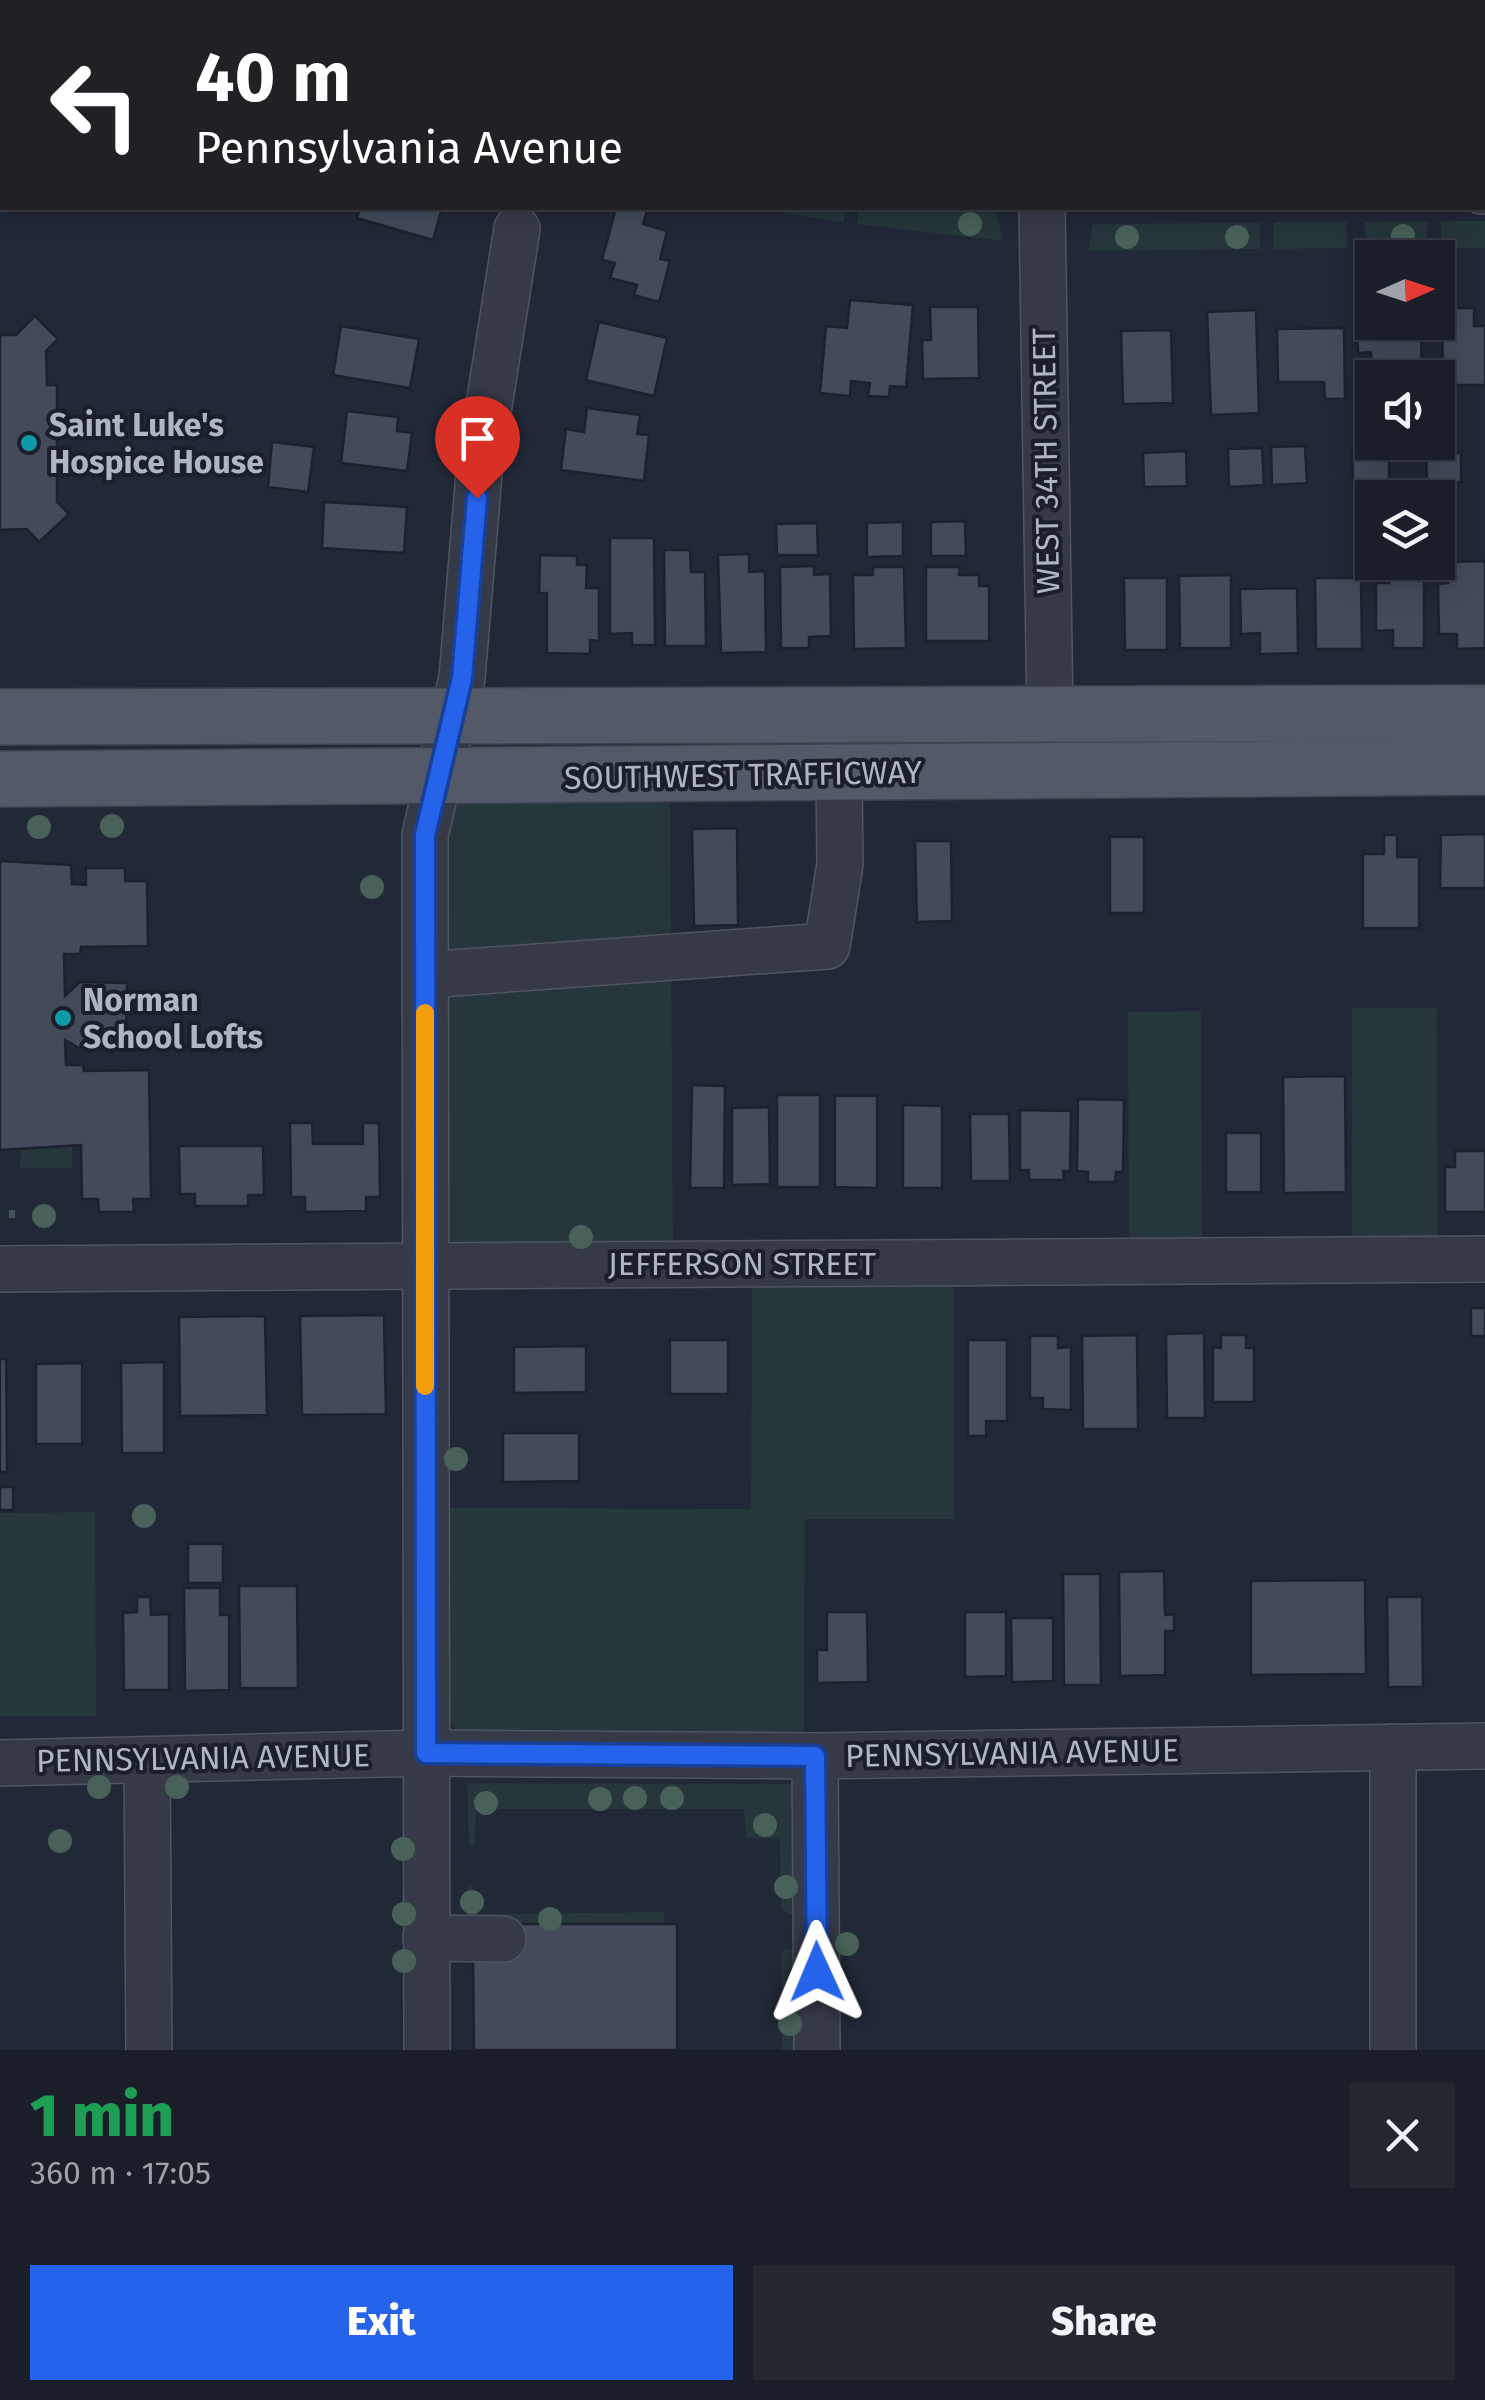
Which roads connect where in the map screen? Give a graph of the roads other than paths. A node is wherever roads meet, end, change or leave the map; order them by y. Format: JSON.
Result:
{"nodes":[{"id":1,"x":1042,"y":210,"type":"edge"},
{"id":2,"x":518,"y":229,"type":"dead end"},
{"id":3,"x":1485,"y":713,"type":"edge"},
{"id":4,"x":1050,"y":714,"type":"junction"},
{"id":5,"x":0,"y":716,"type":"edge"},
{"id":6,"x":450,"y":716,"type":"junction"},
{"id":7,"x":1485,"y":767,"type":"edge"},
{"id":8,"x":839,"y":774,"type":"junction"},
{"id":9,"x":436,"y":778,"type":"junction"},
{"id":10,"x":0,"y":779,"type":"edge"},
{"id":11,"x":425,"y":975,"type":"junction"},
{"id":12,"x":1485,"y":1259,"type":"edge"},
{"id":13,"x":425,"y":1268,"type":"junction"},
{"id":14,"x":0,"y":1270,"type":"edge"},
{"id":15,"x":1485,"y":1746,"type":"edge"},
{"id":16,"x":1393,"y":1747,"type":"junction"},
{"id":17,"x":426,"y":1753,"type":"junction"},
{"id":18,"x":815,"y":1756,"type":"junction"},
{"id":19,"x":147,"y":1761,"type":"junction"},
{"id":20,"x":0,"y":1763,"type":"edge"},
{"id":21,"x":426,"y":1938,"type":"junction"},
{"id":22,"x":502,"y":1938,"type":"dead end"},
{"id":23,"x":149,"y":2050,"type":"edge"},
{"id":24,"x":427,"y":2050,"type":"edge"},
{"id":25,"x":817,"y":2050,"type":"edge"},
{"id":26,"x":1393,"y":2050,"type":"edge"}],
"edges":[{"from":1,"to":4,"type":"street","name":"WEST 34TH STREET"},
{"from":2,"to":6,"type":"street"},
{"from":3,"to":4,"type":"main road","name":"SOUTHWEST TRAFFICWAY"},
{"from":4,"to":6,"type":"main road","name":"SOUTHWEST TRAFFICWAY"},
{"from":5,"to":6,"type":"main road","name":"SOUTHWEST TRAFFICWAY"},
{"from":6,"to":9,"type":"street"},
{"from":7,"to":8,"type":"main road","name":"SOUTHWEST TRAFFICWAY"},
{"from":8,"to":9,"type":"main road","name":"SOUTHWEST TRAFFICWAY"},
{"from":8,"to":11,"type":"street"},
{"from":9,"to":10,"type":"main road","name":"SOUTHWEST TRAFFICWAY"},
{"from":9,"to":11,"type":"street"},
{"from":11,"to":13,"type":"street"},
{"from":12,"to":13,"type":"street","name":"JEFFERSON STREET"},
{"from":13,"to":14,"type":"street","name":"JEFFERSON STREET"},
{"from":13,"to":17,"type":"street"},
{"from":15,"to":16,"type":"street","name":"PENNSYLVANIA AVENUE"},
{"from":16,"to":18,"type":"street","name":"PENNSYLVANIA AVENUE"},
{"from":16,"to":26,"type":"street"},
{"from":17,"to":18,"type":"street","name":"PENNSYLVANIA AVENUE"},
{"from":17,"to":19,"type":"street","name":"PENNSYLVANIA AVENUE"},
{"from":17,"to":21,"type":"street"},
{"from":18,"to":25,"type":"street"},
{"from":19,"to":20,"type":"street","name":"PENNSYLVANIA AVENUE"},
{"from":19,"to":23,"type":"street"},
{"from":21,"to":22,"type":"street"},
{"from":21,"to":24,"type":"street"}]}
